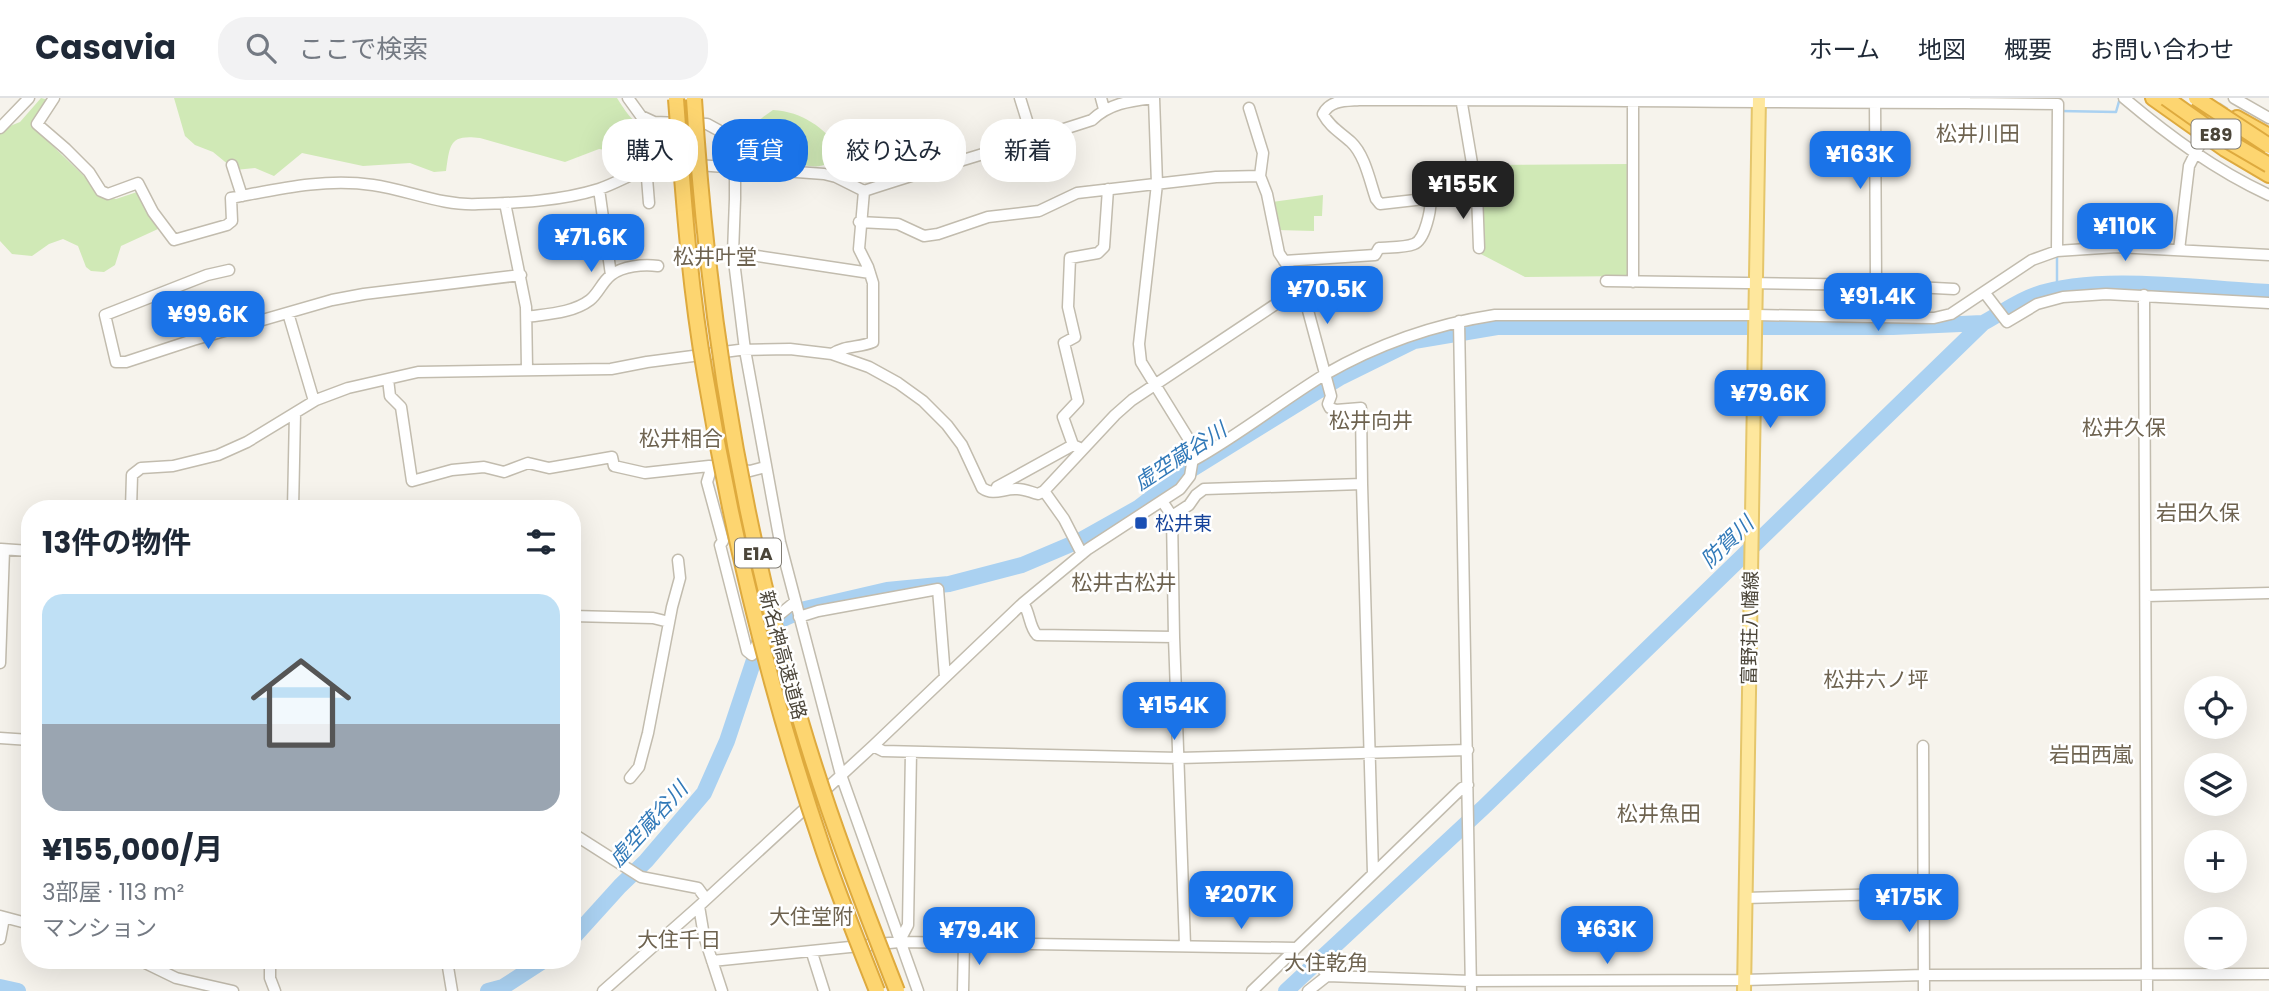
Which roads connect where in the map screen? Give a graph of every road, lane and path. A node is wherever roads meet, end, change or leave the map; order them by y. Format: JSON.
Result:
{"nodes":[{"id":1,"x":29,"y":98,"type":"edge"},
{"id":2,"x":54,"y":98,"type":"edge"},
{"id":3,"x":628,"y":98,"type":"edge"},
{"id":4,"x":694,"y":98,"type":"edge"},
{"id":5,"x":1020,"y":98,"type":"edge"},
{"id":6,"x":1154,"y":98,"type":"edge"},
{"id":7,"x":2124,"y":98,"type":"edge"},
{"id":8,"x":2153,"y":98,"type":"edge"},
{"id":9,"x":2166,"y":98,"type":"edge"},
{"id":10,"x":2196,"y":98,"type":"edge"},
{"id":11,"x":2207,"y":98,"type":"edge"},
{"id":12,"x":676,"y":99,"type":"edge"},
{"id":13,"x":1461,"y":99,"type":"edge"},
{"id":14,"x":1633,"y":99,"type":"edge"},
{"id":15,"x":2230,"y":100,"type":"edge"},
{"id":16,"x":1759,"y":101,"type":"edge"},
{"id":17,"x":1875,"y":101,"type":"edge"},
{"id":18,"x":1965,"y":101,"type":"edge"},
{"id":19,"x":1102,"y":103,"type":"edge"},
{"id":20,"x":1249,"y":108,"type":"dead end"},
{"id":21,"x":2269,"y":118,"type":"edge"},
{"id":22,"x":1026,"y":119,"type":"edge"},
{"id":23,"x":1076,"y":125,"type":"edge"},
{"id":24,"x":712,"y":127,"type":"edge"},
{"id":25,"x":0,"y":128,"type":"edge"},
{"id":26,"x":2269,"y":136,"type":"edge"},
{"id":27,"x":2202,"y":140,"type":"tunnel mouth"},
{"id":28,"x":2269,"y":146,"type":"edge"},
{"id":29,"x":2194,"y":153,"type":"junction"},
{"id":30,"x":980,"y":155,"type":"edge"},
{"id":31,"x":233,"y":165,"type":"dead end"},
{"id":32,"x":2269,"y":166,"type":"edge"},
{"id":33,"x":808,"y":173,"type":"edge"},
{"id":34,"x":2269,"y":174,"type":"edge"},
{"id":35,"x":1260,"y":176,"type":"junction"},
{"id":36,"x":616,"y":182,"type":"edge"},
{"id":37,"x":648,"y":182,"type":"edge"},
{"id":38,"x":735,"y":182,"type":"edge"},
{"id":39,"x":1157,"y":184,"type":"junction"},
{"id":40,"x":599,"y":189,"type":"junction"},
{"id":41,"x":1108,"y":189,"type":"junction"},
{"id":42,"x":864,"y":191,"type":"junction"},
{"id":43,"x":1477,"y":193,"type":"junction"},
{"id":44,"x":2269,"y":195,"type":"edge"},
{"id":45,"x":242,"y":196,"type":"junction"},
{"id":46,"x":1430,"y":197,"type":"junction"},
{"id":47,"x":505,"y":203,"type":"junction"},
{"id":48,"x":649,"y":203,"type":"dead end"},
{"id":49,"x":859,"y":222,"type":"junction"},
{"id":50,"x":1479,"y":248,"type":"dead end"},
{"id":51,"x":2179,"y":250,"type":"junction"},
{"id":52,"x":2057,"y":251,"type":"junction"},
{"id":53,"x":744,"y":254,"type":"dead end"},
{"id":54,"x":2269,"y":255,"type":"edge"},
{"id":55,"x":1284,"y":261,"type":"junction"},
{"id":56,"x":658,"y":265,"type":"dead end"},
{"id":57,"x":229,"y":270,"type":"dead end"},
{"id":58,"x":870,"y":274,"type":"junction"},
{"id":59,"x":521,"y":275,"type":"junction"},
{"id":60,"x":611,"y":275,"type":"junction"},
{"id":61,"x":1605,"y":281,"type":"dead end"},
{"id":62,"x":1633,"y":282,"type":"junction"},
{"id":63,"x":1756,"y":283,"type":"junction"},
{"id":64,"x":1876,"y":285,"type":"junction"},
{"id":65,"x":1954,"y":289,"type":"dead end"},
{"id":66,"x":1297,"y":290,"type":"junction"},
{"id":67,"x":1984,"y":292,"type":"junction"},
{"id":68,"x":2144,"y":295,"type":"junction"},
{"id":69,"x":2269,"y":303,"type":"edge"},
{"id":70,"x":288,"y":313,"type":"junction"},
{"id":71,"x":527,"y":317,"type":"junction"},
{"id":72,"x":1459,"y":321,"type":"junction"},
{"id":73,"x":1755,"y":322,"type":"junction"},
{"id":74,"x":745,"y":350,"type":"junction"},
{"id":75,"x":832,"y":354,"type":"junction"},
{"id":76,"x":527,"y":369,"type":"junction"},
{"id":77,"x":1325,"y":375,"type":"junction"},
{"id":78,"x":388,"y":379,"type":"junction"},
{"id":79,"x":1154,"y":385,"type":"junction"},
{"id":80,"x":314,"y":401,"type":"junction"},
{"id":81,"x":295,"y":413,"type":"junction"},
{"id":82,"x":1078,"y":447,"type":"junction"},
{"id":83,"x":1194,"y":462,"type":"junction"},
{"id":84,"x":712,"y":466,"type":"junction"},
{"id":85,"x":765,"y":467,"type":"junction"},
{"id":86,"x":1362,"y":484,"type":"junction"},
{"id":87,"x":986,"y":491,"type":"junction"},
{"id":88,"x":1044,"y":491,"type":"junction"},
{"id":89,"x":131,"y":500,"type":"edge"},
{"id":90,"x":293,"y":500,"type":"edge"},
{"id":91,"x":1162,"y":501,"type":"junction"},
{"id":92,"x":1172,"y":516,"type":"junction"},
{"id":93,"x":744,"y":519,"type":"dead end"},
{"id":94,"x":718,"y":524,"type":"junction"},
{"id":95,"x":2,"y":549,"type":"edge"},
{"id":96,"x":21,"y":550,"type":"edge"},
{"id":97,"x":1082,"y":554,"type":"junction"},
{"id":98,"x":678,"y":560,"type":"dead end"},
{"id":99,"x":2269,"y":593,"type":"edge"},
{"id":100,"x":2146,"y":596,"type":"junction"},
{"id":101,"x":795,"y":602,"type":"junction"},
{"id":102,"x":1023,"y":603,"type":"junction"},
{"id":103,"x":581,"y":616,"type":"edge"},
{"id":104,"x":799,"y":617,"type":"junction"},
{"id":105,"x":669,"y":622,"type":"junction"},
{"id":106,"x":1174,"y":637,"type":"junction"},
{"id":107,"x":0,"y":663,"type":"edge"},
{"id":108,"x":945,"y":677,"type":"junction"},
{"id":109,"x":0,"y":738,"type":"edge"},
{"id":110,"x":21,"y":739,"type":"edge"},
{"id":111,"x":873,"y":746,"type":"junction"},
{"id":112,"x":1923,"y":746,"type":"dead end"},
{"id":113,"x":1468,"y":750,"type":"junction"},
{"id":114,"x":911,"y":752,"type":"junction"},
{"id":115,"x":1369,"y":753,"type":"junction"},
{"id":116,"x":1179,"y":758,"type":"junction"},
{"id":117,"x":841,"y":775,"type":"junction"},
{"id":118,"x":630,"y":778,"type":"dead end"},
{"id":119,"x":1468,"y":785,"type":"junction"},
{"id":120,"x":581,"y":839,"type":"edge"},
{"id":121,"x":1373,"y":873,"type":"junction"},
{"id":122,"x":1924,"y":893,"type":"junction"},
{"id":123,"x":1745,"y":898,"type":"junction"},
{"id":124,"x":703,"y":903,"type":"junction"},
{"id":125,"x":2,"y":917,"type":"edge"},
{"id":126,"x":21,"y":921,"type":"edge"},
{"id":127,"x":0,"y":939,"type":"edge"},
{"id":128,"x":899,"y":942,"type":"junction"},
{"id":129,"x":964,"y":943,"type":"junction"},
{"id":130,"x":1185,"y":945,"type":"junction"},
{"id":131,"x":1296,"y":948,"type":"junction"},
{"id":132,"x":811,"y":953,"type":"junction"},
{"id":133,"x":712,"y":961,"type":"junction"},
{"id":134,"x":157,"y":969,"type":"edge"},
{"id":135,"x":270,"y":969,"type":"edge"},
{"id":136,"x":448,"y":969,"type":"edge"},
{"id":137,"x":2269,"y":974,"type":"edge"},
{"id":138,"x":1924,"y":975,"type":"junction"},
{"id":139,"x":2147,"y":975,"type":"junction"},
{"id":140,"x":1324,"y":980,"type":"edge"},
{"id":141,"x":1471,"y":986,"type":"edge"},
{"id":142,"x":1744,"y":986,"type":"edge"},
{"id":143,"x":233,"y":991,"type":"edge"},
{"id":144,"x":275,"y":991,"type":"edge"},
{"id":145,"x":452,"y":991,"type":"edge"},
{"id":146,"x":603,"y":991,"type":"edge"},
{"id":147,"x":722,"y":991,"type":"edge"},
{"id":148,"x":824,"y":991,"type":"edge"},
{"id":149,"x":877,"y":991,"type":"edge"},
{"id":150,"x":897,"y":991,"type":"edge"},
{"id":151,"x":918,"y":991,"type":"edge"},
{"id":152,"x":963,"y":991,"type":"edge"},
{"id":153,"x":1252,"y":991,"type":"edge"},
{"id":154,"x":1308,"y":991,"type":"edge"},
{"id":155,"x":1924,"y":991,"type":"edge"},
{"id":156,"x":2147,"y":991,"type":"edge"}],
"edges":[{"from":1,"to":25,"type":"street"},
{"from":2,"to":45,"type":"street"},
{"from":3,"to":24,"type":"street"},
{"from":4,"to":150,"type":"highway","name":"新名神高速道路","number":"E1A","bridge":true},
{"from":5,"to":22,"type":"street"},
{"from":6,"to":19,"type":"street"},
{"from":6,"to":39,"type":"street"},
{"from":7,"to":29,"type":"street"},
{"from":8,"to":34,"type":"highway"},
{"from":9,"to":32,"type":"highway","number":"E89","bridge":true},
{"from":10,"to":28,"type":"highway","number":"E89","bridge":true},
{"from":11,"to":26,"type":"highway"},
{"from":12,"to":149,"type":"highway","name":"新名神高速道路","number":"E1A","bridge":true},
{"from":13,"to":14,"type":"street"},
{"from":13,"to":43,"type":"street"},
{"from":13,"to":46,"type":"street"},
{"from":14,"to":16,"type":"street"},
{"from":14,"to":62,"type":"street"},
{"from":15,"to":21,"type":"street"},
{"from":16,"to":17,"type":"street"},
{"from":16,"to":63,"type":"main road","name":"富野荘八幡線"},
{"from":17,"to":18,"type":"street"},
{"from":17,"to":64,"type":"street"},
{"from":18,"to":52,"type":"street"},
{"from":19,"to":23,"type":"street"},
{"from":20,"to":35,"type":"street"},
{"from":27,"to":29,"type":"street"},
{"from":29,"to":44,"type":"street"},
{"from":29,"to":51,"type":"street"},
{"from":30,"to":42,"type":"street"},
{"from":31,"to":45,"type":"street"},
{"from":33,"to":42,"type":"street"},
{"from":35,"to":39,"type":"street"},
{"from":35,"to":55,"type":"street"},
{"from":36,"to":40,"type":"street"},
{"from":37,"to":48,"type":"street"},
{"from":38,"to":74,"type":"street"},
{"from":39,"to":41,"type":"street"},
{"from":39,"to":79,"type":"street"},
{"from":40,"to":47,"type":"street"},
{"from":40,"to":60,"type":"street"},
{"from":41,"to":49,"type":"street"},
{"from":41,"to":82,"type":"street"},
{"from":42,"to":49,"type":"street"},
{"from":43,"to":46,"type":"street"},
{"from":43,"to":50,"type":"street"},
{"from":45,"to":47,"type":"street"},
{"from":46,"to":55,"type":"street"},
{"from":47,"to":59,"type":"street"},
{"from":49,"to":58,"type":"street"},
{"from":51,"to":52,"type":"street"},
{"from":51,"to":54,"type":"street"},
{"from":52,"to":67,"type":"street"},
{"from":53,"to":58,"type":"street"},
{"from":55,"to":66,"type":"street"},
{"from":56,"to":60,"type":"street"},
{"from":57,"to":70,"type":"street"},
{"from":58,"to":75,"type":"street"},
{"from":59,"to":70,"type":"street"},
{"from":59,"to":71,"type":"street"},
{"from":60,"to":71,"type":"street"},
{"from":61,"to":62,"type":"street"},
{"from":62,"to":63,"type":"street"},
{"from":63,"to":64,"type":"street"},
{"from":63,"to":73,"type":"main road","name":"富野荘八幡線"},
{"from":64,"to":65,"type":"street"},
{"from":66,"to":77,"type":"street"},
{"from":66,"to":79,"type":"street"},
{"from":67,"to":68,"type":"street"},
{"from":67,"to":73,"type":"street"},
{"from":68,"to":69,"type":"street"},
{"from":68,"to":100,"type":"street"},
{"from":70,"to":80,"type":"street"},
{"from":71,"to":76,"type":"street"},
{"from":72,"to":73,"type":"street"},
{"from":72,"to":77,"type":"street"},
{"from":72,"to":113,"type":"street"},
{"from":73,"to":123,"type":"main road","name":"富野荘八幡線"},
{"from":74,"to":75,"type":"street"},
{"from":74,"to":76,"type":"street"},
{"from":74,"to":85,"type":"street"},
{"from":75,"to":87,"type":"street"},
{"from":76,"to":78,"type":"street"},
{"from":77,"to":83,"type":"street"},
{"from":77,"to":86,"type":"street"},
{"from":78,"to":80,"type":"street"},
{"from":78,"to":84,"type":"street"},
{"from":79,"to":82,"type":"street"},
{"from":79,"to":83,"type":"street"},
{"from":80,"to":81,"type":"street"},
{"from":81,"to":89,"type":"street"},
{"from":81,"to":90,"type":"street"},
{"from":82,"to":87,"type":"street"},
{"from":82,"to":88,"type":"street"},
{"from":83,"to":91,"type":"street"},
{"from":84,"to":85,"type":"street"},
{"from":84,"to":94,"type":"street"},
{"from":85,"to":101,"type":"street"},
{"from":86,"to":92,"type":"street"},
{"from":86,"to":115,"type":"street"},
{"from":87,"to":88,"type":"street"},
{"from":88,"to":97,"type":"street"},
{"from":91,"to":92,"type":"street"},
{"from":91,"to":97,"type":"street"},
{"from":92,"to":106,"type":"street"},
{"from":93,"to":94,"type":"street"},
{"from":94,"to":101,"type":"street"},
{"from":95,"to":96,"type":"street"},
{"from":95,"to":107,"type":"street"},
{"from":97,"to":102,"type":"street"},
{"from":98,"to":105,"type":"street"},
{"from":99,"to":100,"type":"street"},
{"from":100,"to":139,"type":"street"},
{"from":101,"to":104,"type":"street"},
{"from":102,"to":106,"type":"street"},
{"from":102,"to":108,"type":"street"},
{"from":103,"to":105,"type":"street"},
{"from":104,"to":108,"type":"street"},
{"from":104,"to":117,"type":"street"},
{"from":105,"to":118,"type":"street"},
{"from":106,"to":116,"type":"street"},
{"from":108,"to":111,"type":"street"},
{"from":109,"to":110,"type":"street"},
{"from":111,"to":114,"type":"street"},
{"from":111,"to":117,"type":"street"},
{"from":112,"to":122,"type":"street"},
{"from":113,"to":115,"type":"street"},
{"from":113,"to":119,"type":"street"},
{"from":114,"to":116,"type":"street"},
{"from":114,"to":128,"type":"street"},
{"from":115,"to":116,"type":"street"},
{"from":115,"to":121,"type":"street"},
{"from":116,"to":130,"type":"street"},
{"from":117,"to":124,"type":"street"},
{"from":117,"to":128,"type":"street"},
{"from":119,"to":121,"type":"street"},
{"from":119,"to":141,"type":"street"},
{"from":120,"to":124,"type":"street"},
{"from":121,"to":131,"type":"street"},
{"from":122,"to":123,"type":"street"},
{"from":122,"to":138,"type":"street"},
{"from":123,"to":142,"type":"main road","name":"富野荘八幡線"},
{"from":124,"to":133,"type":"street"},
{"from":124,"to":146,"type":"street"},
{"from":125,"to":126,"type":"street"},
{"from":125,"to":127,"type":"street"},
{"from":128,"to":129,"type":"street"},
{"from":128,"to":132,"type":"street"},
{"from":128,"to":151,"type":"street"},
{"from":129,"to":130,"type":"street"},
{"from":129,"to":152,"type":"street"},
{"from":130,"to":131,"type":"street"},
{"from":131,"to":153,"type":"street"},
{"from":132,"to":133,"type":"street"},
{"from":132,"to":148,"type":"street"},
{"from":133,"to":147,"type":"street"},
{"from":134,"to":143,"type":"street"},
{"from":135,"to":144,"type":"street"},
{"from":136,"to":145,"type":"street"},
{"from":137,"to":139,"type":"street"},
{"from":138,"to":139,"type":"street"},
{"from":138,"to":142,"type":"street"},
{"from":138,"to":155,"type":"street"},
{"from":139,"to":156,"type":"street"},
{"from":140,"to":141,"type":"street"},
{"from":140,"to":154,"type":"street"},
{"from":141,"to":142,"type":"street"}]}
